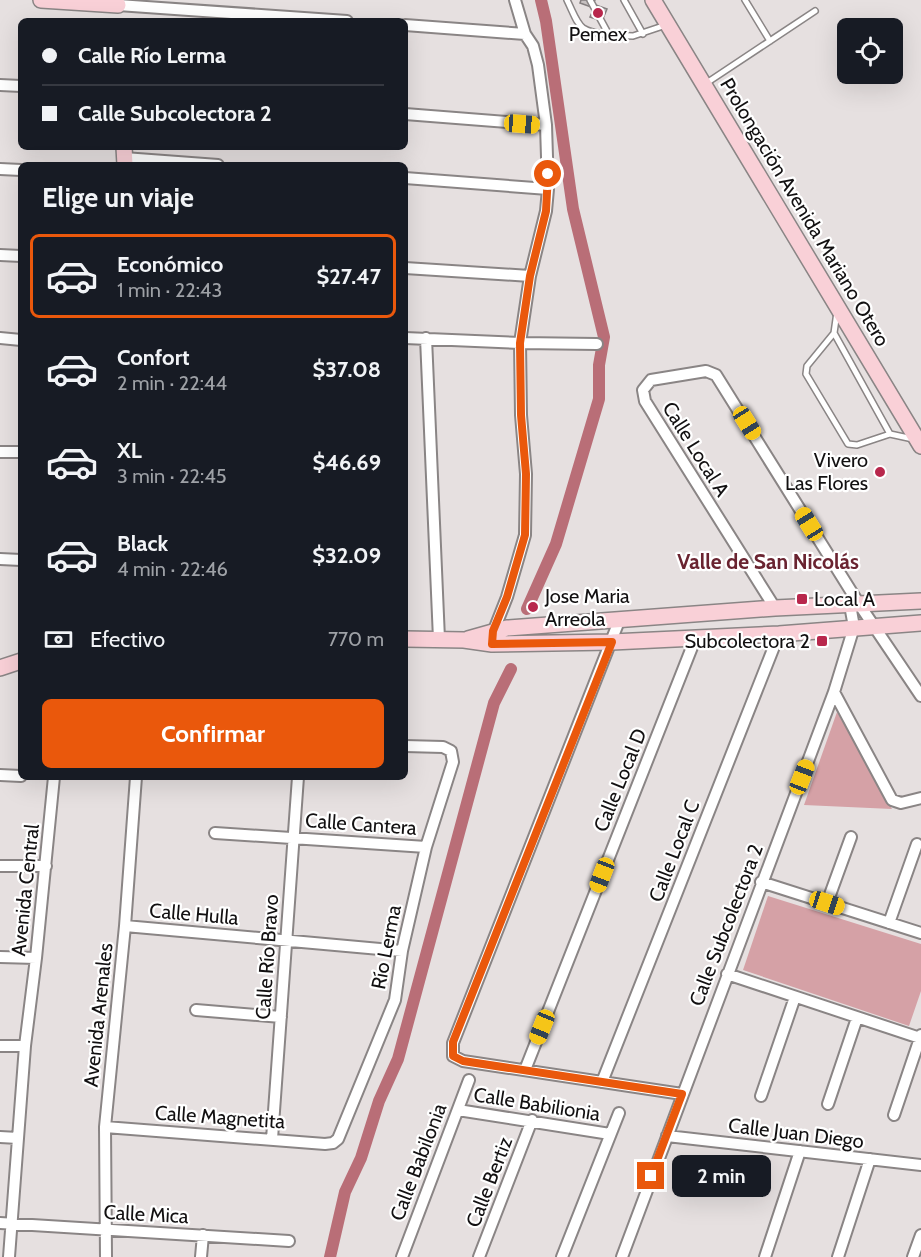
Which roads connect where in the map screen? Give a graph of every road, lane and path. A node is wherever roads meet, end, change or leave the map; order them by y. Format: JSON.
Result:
{"nodes":[{"id":1,"x":41,"y":0,"type":"edge"},
{"id":2,"x":515,"y":0,"type":"edge"},
{"id":3,"x":567,"y":0,"type":"edge"},
{"id":4,"x":590,"y":0,"type":"edge"},
{"id":5,"x":624,"y":0,"type":"edge"},
{"id":6,"x":653,"y":0,"type":"edge"},
{"id":7,"x":745,"y":0,"type":"edge"},
{"id":8,"x":118,"y":2,"type":"edge"},
{"id":9,"x":815,"y":11,"type":"dead end"},
{"id":10,"x":119,"y":18,"type":"edge"},
{"id":11,"x":311,"y":18,"type":"edge"},
{"id":12,"x":408,"y":25,"type":"edge"},
{"id":13,"x":668,"y":25,"type":"junction"},
{"id":14,"x":525,"y":34,"type":"junction"},
{"id":15,"x":643,"y":34,"type":"junction"},
{"id":16,"x":609,"y":35,"type":"junction"},
{"id":17,"x":770,"y":41,"type":"junction"},
{"id":18,"x":0,"y":85,"type":"edge"},
{"id":19,"x":704,"y":85,"type":"junction"},
{"id":20,"x":18,"y":86,"type":"edge"},
{"id":21,"x":408,"y":114,"type":"edge"},
{"id":22,"x":546,"y":125,"type":"junction"},
{"id":23,"x":124,"y":157,"type":"edge"},
{"id":24,"x":183,"y":162,"type":"edge"},
{"id":25,"x":0,"y":168,"type":"edge"},
{"id":26,"x":18,"y":170,"type":"edge"},
{"id":27,"x":408,"y":178,"type":"edge"},
{"id":28,"x":548,"y":189,"type":"junction"},
{"id":29,"x":0,"y":255,"type":"edge"},
{"id":30,"x":18,"y":256,"type":"edge"},
{"id":31,"x":408,"y":268,"type":"edge"},
{"id":32,"x":530,"y":276,"type":"junction"},
{"id":33,"x":838,"y":308,"type":"junction"},
{"id":34,"x":834,"y":333,"type":"junction"},
{"id":35,"x":0,"y":338,"type":"edge"},
{"id":36,"x":408,"y":338,"type":"edge"},
{"id":37,"x":426,"y":338,"type":"junction"},
{"id":38,"x":18,"y":340,"type":"edge"},
{"id":39,"x":520,"y":343,"type":"junction"},
{"id":40,"x":597,"y":344,"type":"dead end"},
{"id":41,"x":890,"y":434,"type":"junction"},
{"id":42,"x":919,"y":443,"type":"edge"},
{"id":43,"x":0,"y":452,"type":"edge"},
{"id":44,"x":18,"y":452,"type":"edge"},
{"id":45,"x":0,"y":559,"type":"edge"},
{"id":46,"x":18,"y":560,"type":"edge"},
{"id":47,"x":921,"y":601,"type":"edge"},
{"id":48,"x":855,"y":604,"type":"junction"},
{"id":49,"x":775,"y":608,"type":"junction"},
{"id":50,"x":619,"y":621,"type":"junction"},
{"id":51,"x":921,"y":623,"type":"edge"},
{"id":52,"x":854,"y":627,"type":"junction"},
{"id":53,"x":875,"y":627,"type":"junction"},
{"id":54,"x":778,"y":634,"type":"junction"},
{"id":55,"x":696,"y":637,"type":"junction"},
{"id":56,"x":492,"y":638,"type":"junction"},
{"id":57,"x":408,"y":639,"type":"edge"},
{"id":58,"x":439,"y":639,"type":"junction"},
{"id":59,"x":612,"y":642,"type":"junction"},
{"id":60,"x":18,"y":663,"type":"edge"},
{"id":61,"x":0,"y":668,"type":"edge"},
{"id":62,"x":834,"y":692,"type":"junction"},
{"id":63,"x":921,"y":696,"type":"edge"},
{"id":64,"x":408,"y":746,"type":"edge"},
{"id":65,"x":0,"y":775,"type":"edge"},
{"id":66,"x":18,"y":776,"type":"edge"},
{"id":67,"x":54,"y":780,"type":"edge"},
{"id":68,"x":136,"y":780,"type":"edge"},
{"id":69,"x":298,"y":780,"type":"edge"},
{"id":70,"x":921,"y":798,"type":"edge"},
{"id":71,"x":215,"y":833,"type":"dead end"},
{"id":72,"x":293,"y":837,"type":"junction"},
{"id":73,"x":851,"y":837,"type":"dead end"},
{"id":74,"x":917,"y":844,"type":"dead end"},
{"id":75,"x":426,"y":847,"type":"junction"},
{"id":76,"x":0,"y":866,"type":"edge"},
{"id":77,"x":46,"y":866,"type":"junction"},
{"id":78,"x":761,"y":882,"type":"junction"},
{"id":79,"x":827,"y":903,"type":"junction"},
{"id":80,"x":889,"y":923,"type":"junction"},
{"id":81,"x":125,"y":926,"type":"junction"},
{"id":82,"x":921,"y":933,"type":"edge"},
{"id":83,"x":286,"y":940,"type":"junction"},
{"id":84,"x":402,"y":951,"type":"junction"},
{"id":85,"x":0,"y":957,"type":"edge"},
{"id":86,"x":36,"y":958,"type":"junction"},
{"id":87,"x":727,"y":974,"type":"junction"},
{"id":88,"x":795,"y":997,"type":"junction"},
{"id":89,"x":196,"y":1010,"type":"dead end"},
{"id":90,"x":281,"y":1017,"type":"junction"},
{"id":91,"x":857,"y":1018,"type":"junction"},
{"id":92,"x":920,"y":1036,"type":"edge"},
{"id":93,"x":0,"y":1046,"type":"edge"},
{"id":94,"x":25,"y":1046,"type":"junction"},
{"id":95,"x":525,"y":1070,"type":"junction"},
{"id":96,"x":469,"y":1080,"type":"dead end"},
{"id":97,"x":602,"y":1082,"type":"junction"},
{"id":98,"x":682,"y":1094,"type":"junction"},
{"id":99,"x":761,"y":1096,"type":"dead end"},
{"id":100,"x":828,"y":1104,"type":"dead end"},
{"id":101,"x":458,"y":1110,"type":"junction"},
{"id":102,"x":620,"y":1113,"type":"dead end"},
{"id":103,"x":894,"y":1115,"type":"dead end"},
{"id":104,"x":532,"y":1120,"type":"junction"},
{"id":105,"x":105,"y":1127,"type":"junction"},
{"id":106,"x":610,"y":1134,"type":"junction"},
{"id":107,"x":666,"y":1136,"type":"junction"},
{"id":108,"x":0,"y":1137,"type":"edge"},
{"id":109,"x":18,"y":1138,"type":"junction"},
{"id":110,"x":272,"y":1139,"type":"junction"},
{"id":111,"x":333,"y":1143,"type":"joint"},
{"id":112,"x":800,"y":1151,"type":"junction"},
{"id":113,"x":870,"y":1159,"type":"junction"},
{"id":114,"x":921,"y":1165,"type":"edge"},
{"id":115,"x":6,"y":1223,"type":"edge"},
{"id":116,"x":107,"y":1230,"type":"junction"},
{"id":117,"x":203,"y":1235,"type":"junction"},
{"id":118,"x":921,"y":1235,"type":"edge"},
{"id":119,"x":290,"y":1241,"type":"dead end"},
{"id":120,"x":9,"y":1257,"type":"edge"},
{"id":121,"x":106,"y":1257,"type":"edge"},
{"id":122,"x":201,"y":1257,"type":"edge"},
{"id":123,"x":402,"y":1257,"type":"edge"},
{"id":124,"x":479,"y":1257,"type":"edge"},
{"id":125,"x":562,"y":1257,"type":"edge"},
{"id":126,"x":622,"y":1257,"type":"edge"},
{"id":127,"x":765,"y":1257,"type":"edge"},
{"id":128,"x":838,"y":1257,"type":"edge"},
{"id":129,"x":913,"y":1257,"type":"edge"}],
"edges":[{"from":1,"to":8,"type":"main road"},
{"from":2,"to":14,"type":"street"},
{"from":3,"to":16,"type":"lane"},
{"from":4,"to":16,"type":"lane"},
{"from":5,"to":15,"type":"lane"},
{"from":6,"to":13,"type":"main road","name":"Prolongación Avenida Mariano Otero"},
{"from":7,"to":17,"type":"lane"},
{"from":8,"to":10,"type":"main road"},
{"from":8,"to":11,"type":"street"},
{"from":9,"to":17,"type":"lane"},
{"from":12,"to":14,"type":"street"},
{"from":13,"to":15,"type":"lane"},
{"from":13,"to":19,"type":"main road","name":"Prolongación Avenida Mariano Otero"},
{"from":14,"to":22,"type":"street"},
{"from":15,"to":16,"type":"lane"},
{"from":17,"to":19,"type":"lane"},
{"from":18,"to":20,"type":"street"},
{"from":19,"to":33,"type":"main road","name":"Prolongación Avenida Mariano Otero"},
{"from":21,"to":22,"type":"street"},
{"from":22,"to":28,"type":"street"},
{"from":23,"to":24,"type":"street"},
{"from":25,"to":26,"type":"street"},
{"from":27,"to":28,"type":"street"},
{"from":28,"to":32,"type":"street"},
{"from":29,"to":30,"type":"street"},
{"from":31,"to":32,"type":"street"},
{"from":32,"to":39,"type":"street"},
{"from":33,"to":34,"type":"lane"},
{"from":33,"to":42,"type":"main road","name":"Prolongación Avenida Mariano Otero"},
{"from":34,"to":41,"type":"lane"},
{"from":34,"to":41,"type":"lane"},
{"from":35,"to":38,"type":"street"},
{"from":36,"to":37,"type":"street"},
{"from":37,"to":39,"type":"street"},
{"from":37,"to":58,"type":"street"},
{"from":39,"to":40,"type":"street"},
{"from":39,"to":56,"type":"street"},
{"from":41,"to":42,"type":"lane"},
{"from":43,"to":44,"type":"street"},
{"from":45,"to":46,"type":"street"},
{"from":47,"to":48,"type":"main road"},
{"from":48,"to":49,"type":"main road"},
{"from":48,"to":49,"type":"street","name":"Calle Local A"},
{"from":48,"to":52,"type":"street","name":"Calle Subcolectora 2"},
{"from":48,"to":53,"type":"street"},
{"from":49,"to":50,"type":"main road"},
{"from":50,"to":56,"type":"main road"},
{"from":50,"to":59,"type":"street"},
{"from":51,"to":53,"type":"main road"},
{"from":52,"to":53,"type":"main road"},
{"from":52,"to":54,"type":"main road"},
{"from":52,"to":62,"type":"street","name":"Calle Subcolectora 2"},
{"from":53,"to":63,"type":"street"},
{"from":54,"to":55,"type":"main road"},
{"from":54,"to":97,"type":"street","name":"Calle Local C"},
{"from":55,"to":59,"type":"main road"},
{"from":55,"to":95,"type":"street","name":"Calle Local D"},
{"from":56,"to":58,"type":"main road"},
{"from":56,"to":59,"type":"main road"},
{"from":57,"to":58,"type":"main road"},
{"from":59,"to":95,"type":"street"},
{"from":60,"to":61,"type":"main road"},
{"from":62,"to":70,"type":"street"},
{"from":62,"to":78,"type":"street","name":"Calle Subcolectora 2"},
{"from":64,"to":75,"type":"street","name":"Río Lerma"},
{"from":65,"to":66,"type":"street"},
{"from":67,"to":77,"type":"street","name":"Avenida Central"},
{"from":68,"to":81,"type":"street","name":"Avenida Arenales"},
{"from":69,"to":72,"type":"street","name":"Calle Río Bravo"},
{"from":71,"to":72,"type":"street","name":"Calle Cantera"},
{"from":72,"to":75,"type":"street","name":"Calle Cantera"},
{"from":72,"to":83,"type":"street","name":"Calle Río Bravo"},
{"from":73,"to":79,"type":"street"},
{"from":74,"to":80,"type":"street"},
{"from":75,"to":84,"type":"street","name":"Río Lerma"},
{"from":76,"to":77,"type":"street"},
{"from":77,"to":86,"type":"street","name":"Avenida Central"},
{"from":78,"to":79,"type":"street"},
{"from":78,"to":87,"type":"street","name":"Calle Subcolectora 2"},
{"from":79,"to":80,"type":"street"},
{"from":80,"to":82,"type":"street"},
{"from":81,"to":83,"type":"street","name":"Calle Hulla"},
{"from":81,"to":105,"type":"street","name":"Avenida Arenales"},
{"from":83,"to":84,"type":"street","name":"Calle Hulla"},
{"from":83,"to":90,"type":"street","name":"Calle Río Bravo"},
{"from":84,"to":111,"type":"street","name":"Río Lerma"},
{"from":85,"to":86,"type":"street"},
{"from":86,"to":94,"type":"street","name":"Avenida Central"},
{"from":87,"to":88,"type":"street"},
{"from":87,"to":98,"type":"street","name":"Calle Subcolectora 2"},
{"from":88,"to":91,"type":"street"},
{"from":88,"to":99,"type":"street"},
{"from":89,"to":90,"type":"street"},
{"from":90,"to":110,"type":"street","name":"Calle Río Bravo"},
{"from":91,"to":92,"type":"street"},
{"from":91,"to":100,"type":"street"},
{"from":92,"to":103,"type":"street"},
{"from":93,"to":94,"type":"street"},
{"from":94,"to":109,"type":"street","name":"Avenida Central"},
{"from":95,"to":97,"type":"street"},
{"from":96,"to":101,"type":"street","name":"Calle Babilonia"},
{"from":97,"to":98,"type":"street"},
{"from":98,"to":107,"type":"street","name":"Calle Subcolectora 2"},
{"from":101,"to":104,"type":"street","name":"Calle Babilionia"},
{"from":101,"to":123,"type":"street","name":"Calle Babilonia"},
{"from":102,"to":106,"type":"street"},
{"from":104,"to":106,"type":"street","name":"Calle Babilionia"},
{"from":104,"to":124,"type":"street","name":"Calle Bertiz"},
{"from":105,"to":110,"type":"street","name":"Calle Magnetita"},
{"from":105,"to":116,"type":"street","name":"Avenida Arenales"},
{"from":106,"to":125,"type":"street"},
{"from":107,"to":112,"type":"street","name":"Calle Juan Diego"},
{"from":107,"to":126,"type":"street","name":"Calle Subcolectora 2"},
{"from":108,"to":109,"type":"street"},
{"from":109,"to":115,"type":"street","name":"Avenida Central"},
{"from":110,"to":111,"type":"street","name":"Calle Magnetita"},
{"from":112,"to":113,"type":"street","name":"Calle Juan Diego"},
{"from":112,"to":127,"type":"street"},
{"from":113,"to":114,"type":"street","name":"Calle Juan Diego"},
{"from":113,"to":128,"type":"street"},
{"from":115,"to":116,"type":"street","name":"Calle Mica"},
{"from":115,"to":120,"type":"street","name":"Avenida Central"},
{"from":116,"to":117,"type":"street","name":"Calle Mica"},
{"from":116,"to":121,"type":"street","name":"Avenida Arenales"},
{"from":117,"to":119,"type":"street","name":"Calle Mica"},
{"from":117,"to":122,"type":"street"},
{"from":118,"to":129,"type":"street"}]}
